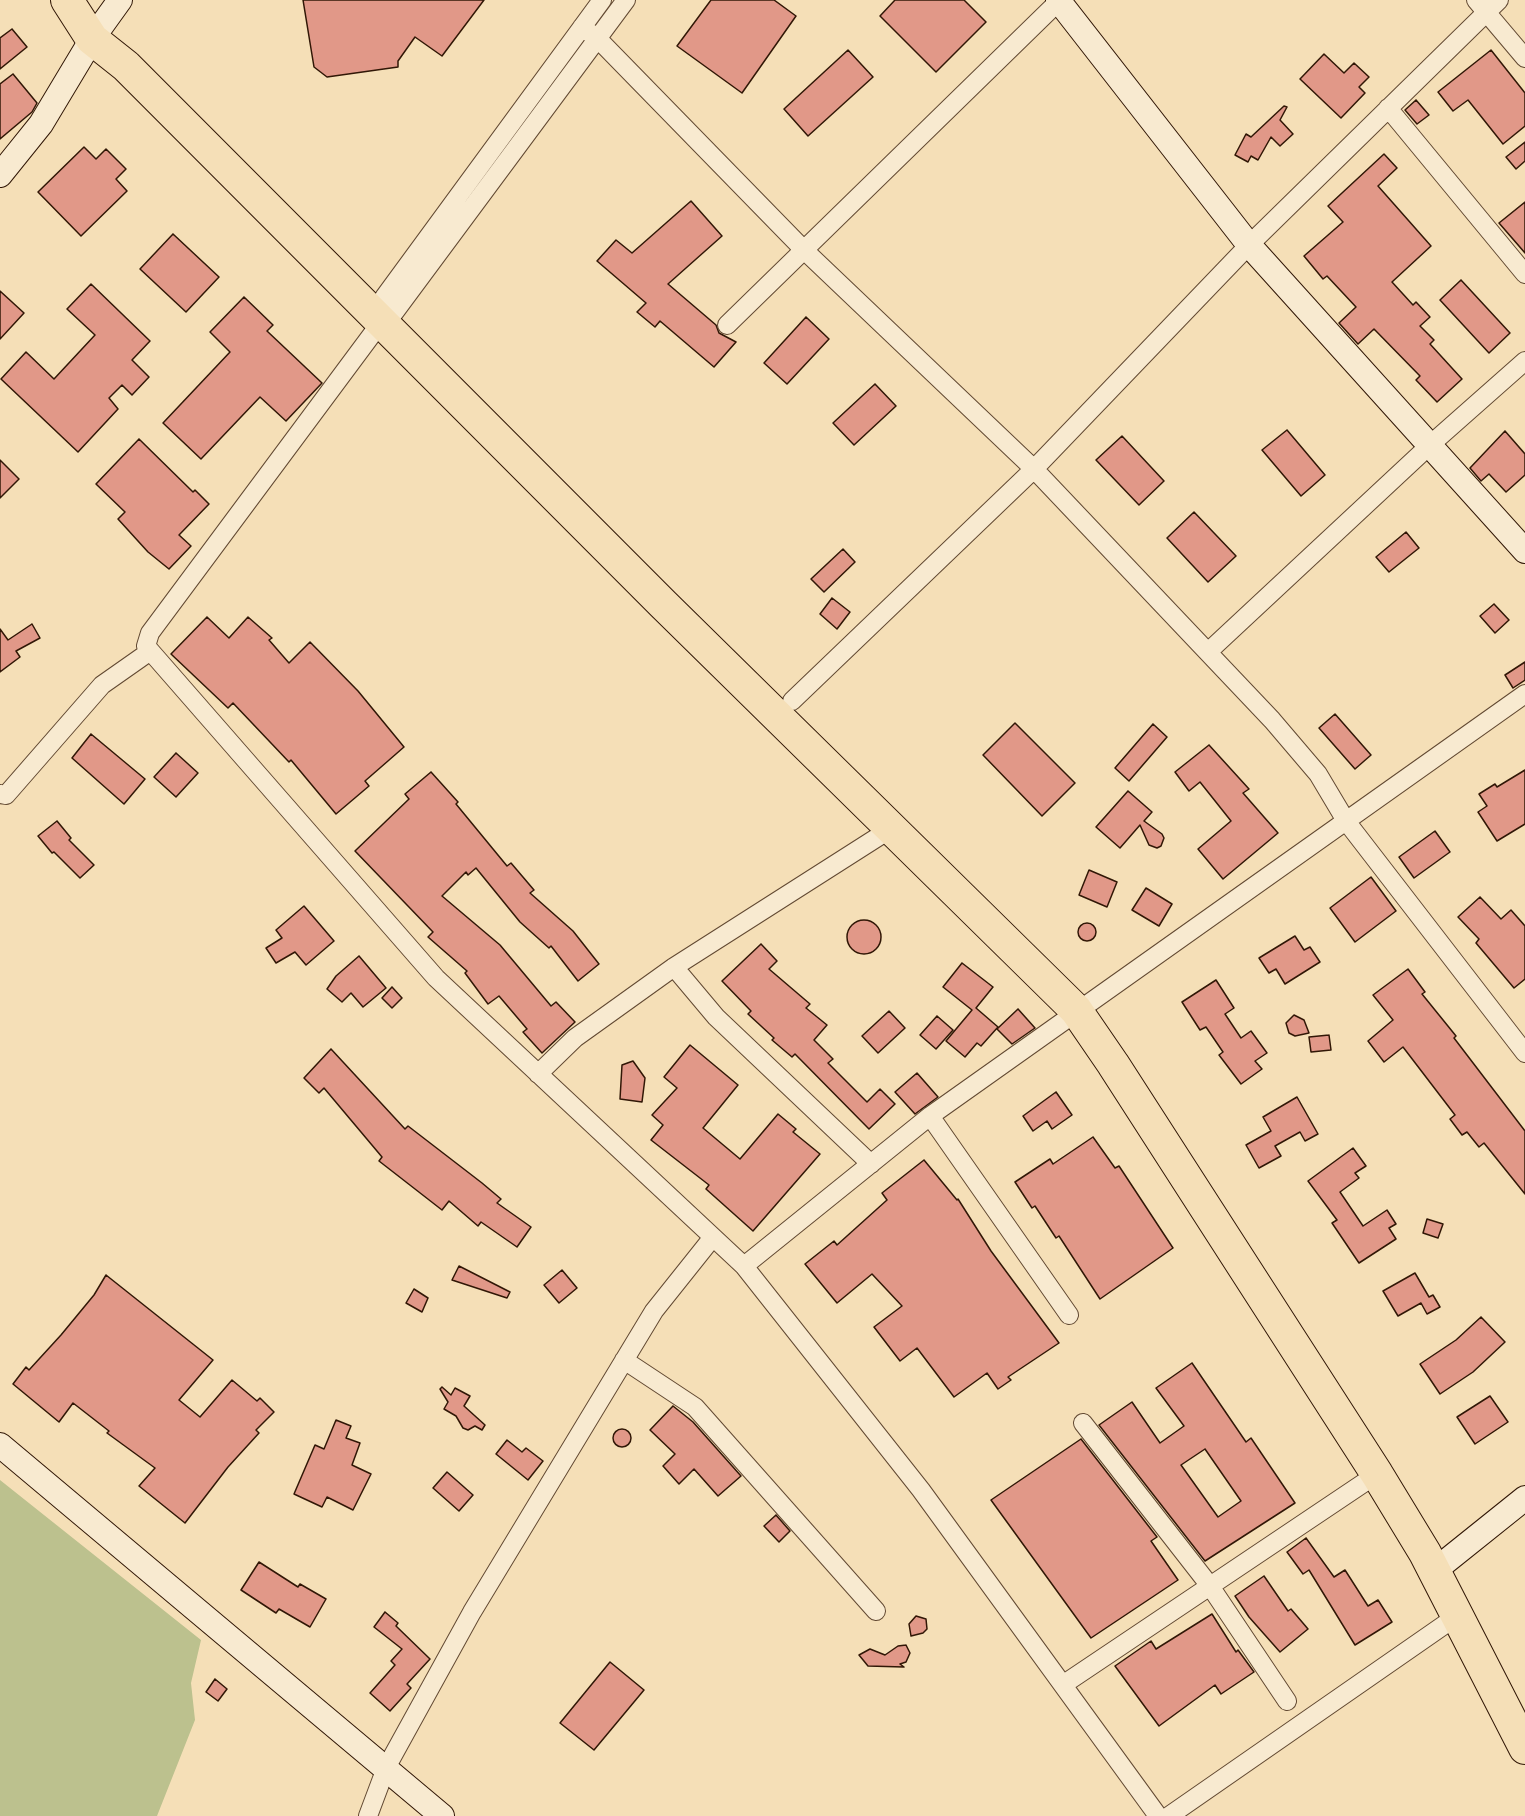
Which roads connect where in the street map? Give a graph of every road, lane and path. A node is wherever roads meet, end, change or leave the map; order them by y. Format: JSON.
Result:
{"nodes":[{"id":1,"x":602,"y":0,"type":"edge"},
{"id":2,"x":626,"y":0,"type":"edge"},
{"id":3,"x":1059,"y":0,"type":"edge"},
{"id":4,"x":68,"y":2,"type":"edge"},
{"id":5,"x":1487,"y":4,"type":"edge"},
{"id":6,"x":105,"y":20,"type":"edge"},
{"id":7,"x":582,"y":27,"type":"junction"},
{"id":8,"x":598,"y":39,"type":"junction"},
{"id":9,"x":1525,"y":58,"type":"edge"},
{"id":10,"x":1388,"y":108,"type":"junction"},
{"id":11,"x":0,"y":175,"type":"edge"},
{"id":12,"x":1249,"y":245,"type":"junction"},
{"id":13,"x":803,"y":249,"type":"junction"},
{"id":14,"x":1525,"y":274,"type":"edge"},
{"id":15,"x":384,"y":314,"type":"junction"},
{"id":16,"x":727,"y":325,"type":"dead end"},
{"id":17,"x":1525,"y":361,"type":"edge"},
{"id":18,"x":1430,"y":445,"type":"junction"},
{"id":19,"x":1034,"y":469,"type":"junction"},
{"id":20,"x":1525,"y":550,"type":"edge"},
{"id":21,"x":1209,"y":651,"type":"junction"},
{"id":22,"x":149,"y":652,"type":"junction"},
{"id":23,"x":1525,"y":694,"type":"edge"},
{"id":24,"x":792,"y":701,"type":"junction"},
{"id":25,"x":0,"y":794,"type":"edge"},
{"id":26,"x":1346,"y":821,"type":"junction"},
{"id":27,"x":892,"y":828,"type":"junction"},
{"id":28,"x":674,"y":967,"type":"junction"},
{"id":29,"x":1084,"y":1004,"type":"junction"},
{"id":30,"x":1525,"y":1053,"type":"edge"},
{"id":31,"x":538,"y":1074,"type":"junction"},
{"id":32,"x":930,"y":1116,"type":"junction"},
{"id":33,"x":871,"y":1164,"type":"junction"},
{"id":34,"x":713,"y":1237,"type":"junction"},
{"id":35,"x":744,"y":1266,"type":"junction"},
{"id":36,"x":1069,"y":1315,"type":"dead end"},
{"id":37,"x":624,"y":1360,"type":"junction"},
{"id":38,"x":1083,"y":1423,"type":"dead end"},
{"id":39,"x":0,"y":1445,"type":"edge"},
{"id":40,"x":1377,"y":1474,"type":"junction"},
{"id":41,"x":1525,"y":1498,"type":"edge"},
{"id":42,"x":1443,"y":1564,"type":"junction"},
{"id":43,"x":1210,"y":1586,"type":"junction"},
{"id":44,"x":876,"y":1611,"type":"dead end"},
{"id":45,"x":1457,"y":1616,"type":"junction"},
{"id":46,"x":1064,"y":1684,"type":"junction"},
{"id":47,"x":1287,"y":1701,"type":"dead end"},
{"id":48,"x":1525,"y":1701,"type":"edge"},
{"id":49,"x":1525,"y":1748,"type":"edge"},
{"id":50,"x":386,"y":1768,"type":"junction"},
{"id":51,"x":368,"y":1816,"type":"edge"},
{"id":52,"x":442,"y":1816,"type":"edge"},
{"id":53,"x":1158,"y":1816,"type":"edge"},
{"id":54,"x":1169,"y":1816,"type":"edge"}],
"edges":[{"from":1,"to":7,"type":"street"},
{"from":2,"to":8,"type":"street"},
{"from":3,"to":12,"type":"street"},
{"from":3,"to":13,"type":"street"},
{"from":4,"to":6,"type":"highway"},
{"from":5,"to":9,"type":"street"},
{"from":5,"to":10,"type":"street"},
{"from":6,"to":11,"type":"street"},
{"from":6,"to":15,"type":"highway"},
{"from":7,"to":8,"type":"street"},
{"from":7,"to":15,"type":"street"},
{"from":8,"to":13,"type":"street"},
{"from":8,"to":15,"type":"street"},
{"from":10,"to":12,"type":"street"},
{"from":10,"to":14,"type":"street"},
{"from":12,"to":18,"type":"street"},
{"from":12,"to":19,"type":"street"},
{"from":13,"to":16,"type":"street"},
{"from":13,"to":19,"type":"street"},
{"from":15,"to":22,"type":"street"},
{"from":15,"to":24,"type":"highway"},
{"from":15,"to":27,"type":"highway"},
{"from":17,"to":18,"type":"street"},
{"from":18,"to":20,"type":"street"},
{"from":18,"to":21,"type":"street"},
{"from":19,"to":21,"type":"street"},
{"from":19,"to":24,"type":"street"},
{"from":21,"to":26,"type":"street"},
{"from":22,"to":25,"type":"street"},
{"from":22,"to":31,"type":"street"},
{"from":23,"to":26,"type":"street"},
{"from":24,"to":29,"type":"highway"},
{"from":26,"to":29,"type":"street"},
{"from":26,"to":30,"type":"street"},
{"from":27,"to":28,"type":"street"},
{"from":27,"to":29,"type":"highway"},
{"from":28,"to":31,"type":"street"},
{"from":28,"to":33,"type":"street"},
{"from":29,"to":32,"type":"street"},
{"from":29,"to":40,"type":"highway"},
{"from":29,"to":42,"type":"highway"},
{"from":31,"to":34,"type":"street"},
{"from":32,"to":33,"type":"street"},
{"from":32,"to":36,"type":"street"},
{"from":33,"to":35,"type":"street"},
{"from":34,"to":35,"type":"street"},
{"from":34,"to":37,"type":"street"},
{"from":35,"to":46,"type":"street"},
{"from":37,"to":44,"type":"street"},
{"from":37,"to":50,"type":"street"},
{"from":38,"to":43,"type":"street"},
{"from":39,"to":50,"type":"street"},
{"from":40,"to":42,"type":"highway"},
{"from":40,"to":43,"type":"street"},
{"from":41,"to":42,"type":"street"},
{"from":42,"to":45,"type":"highway"},
{"from":42,"to":48,"type":"highway"},
{"from":43,"to":46,"type":"street"},
{"from":43,"to":47,"type":"street"},
{"from":45,"to":49,"type":"highway"},
{"from":45,"to":54,"type":"street"},
{"from":46,"to":53,"type":"street"},
{"from":50,"to":51,"type":"street"},
{"from":50,"to":52,"type":"street"}]}
